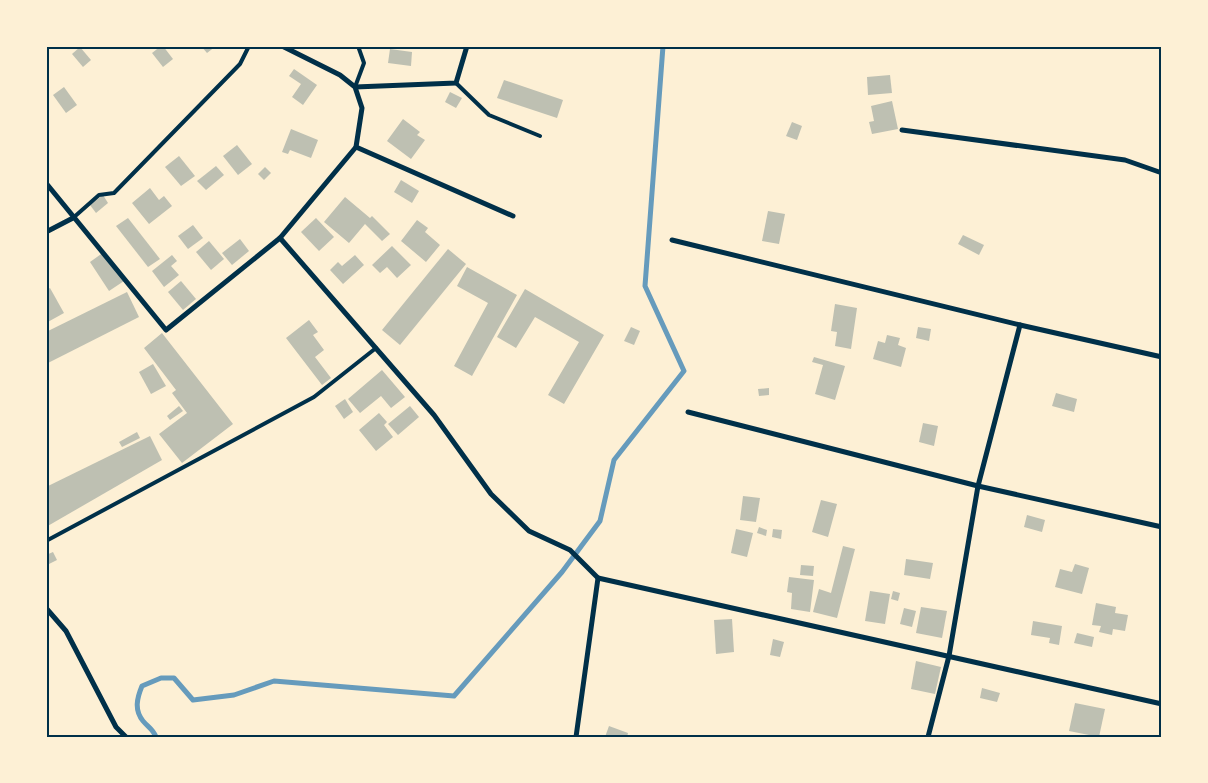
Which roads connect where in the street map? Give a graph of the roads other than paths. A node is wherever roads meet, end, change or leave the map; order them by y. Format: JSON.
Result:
{"nodes":[{"id":1,"x":249,"y":46,"type":"edge"},
{"id":2,"x":282,"y":46,"type":"edge"},
{"id":3,"x":358,"y":46,"type":"edge"},
{"id":4,"x":466,"y":46,"type":"edge"},
{"id":5,"x":456,"y":82,"type":"junction"},
{"id":6,"x":355,"y":86,"type":"junction"},
{"id":7,"x":902,"y":130,"type":"dead end"},
{"id":8,"x":540,"y":136,"type":"dead end"},
{"id":9,"x":356,"y":147,"type":"junction"},
{"id":10,"x":1162,"y":173,"type":"edge"},
{"id":11,"x":46,"y":183,"type":"edge"},
{"id":12,"x":513,"y":216,"type":"dead end"},
{"id":13,"x":73,"y":218,"type":"junction"},
{"id":14,"x":46,"y":232,"type":"edge"},
{"id":15,"x":280,"y":238,"type":"junction"},
{"id":16,"x":672,"y":240,"type":"dead end"},
{"id":17,"x":1020,"y":325,"type":"junction"},
{"id":18,"x":376,"y":348,"type":"junction"},
{"id":19,"x":1162,"y":357,"type":"edge"},
{"id":20,"x":688,"y":412,"type":"dead end"},
{"id":21,"x":978,"y":486,"type":"junction"},
{"id":22,"x":1162,"y":527,"type":"edge"},
{"id":23,"x":46,"y":541,"type":"edge"},
{"id":24,"x":598,"y":578,"type":"junction"},
{"id":25,"x":46,"y":608,"type":"edge"},
{"id":26,"x":949,"y":656,"type":"junction"},
{"id":27,"x":1162,"y":704,"type":"edge"},
{"id":28,"x":126,"y":737,"type":"edge"},
{"id":29,"x":576,"y":737,"type":"edge"},
{"id":30,"x":928,"y":737,"type":"edge"}],
"edges":[{"from":1,"to":13,"type":"lane"},
{"from":2,"to":6,"type":"street"},
{"from":3,"to":6,"type":"lane"},
{"from":4,"to":5,"type":"street"},
{"from":5,"to":6,"type":"street"},
{"from":5,"to":8,"type":"lane"},
{"from":6,"to":9,"type":"street"},
{"from":7,"to":10,"type":"street"},
{"from":9,"to":12,"type":"street"},
{"from":9,"to":15,"type":"street"},
{"from":11,"to":13,"type":"street"},
{"from":13,"to":14,"type":"street"},
{"from":13,"to":15,"type":"street"},
{"from":15,"to":18,"type":"street"},
{"from":16,"to":17,"type":"street"},
{"from":17,"to":19,"type":"street"},
{"from":17,"to":21,"type":"street"},
{"from":18,"to":23,"type":"lane"},
{"from":18,"to":24,"type":"street"},
{"from":20,"to":21,"type":"street"},
{"from":21,"to":22,"type":"street"},
{"from":21,"to":26,"type":"street"},
{"from":24,"to":26,"type":"street"},
{"from":24,"to":29,"type":"street"},
{"from":25,"to":28,"type":"street"},
{"from":26,"to":27,"type":"street"},
{"from":26,"to":30,"type":"street"}]}
